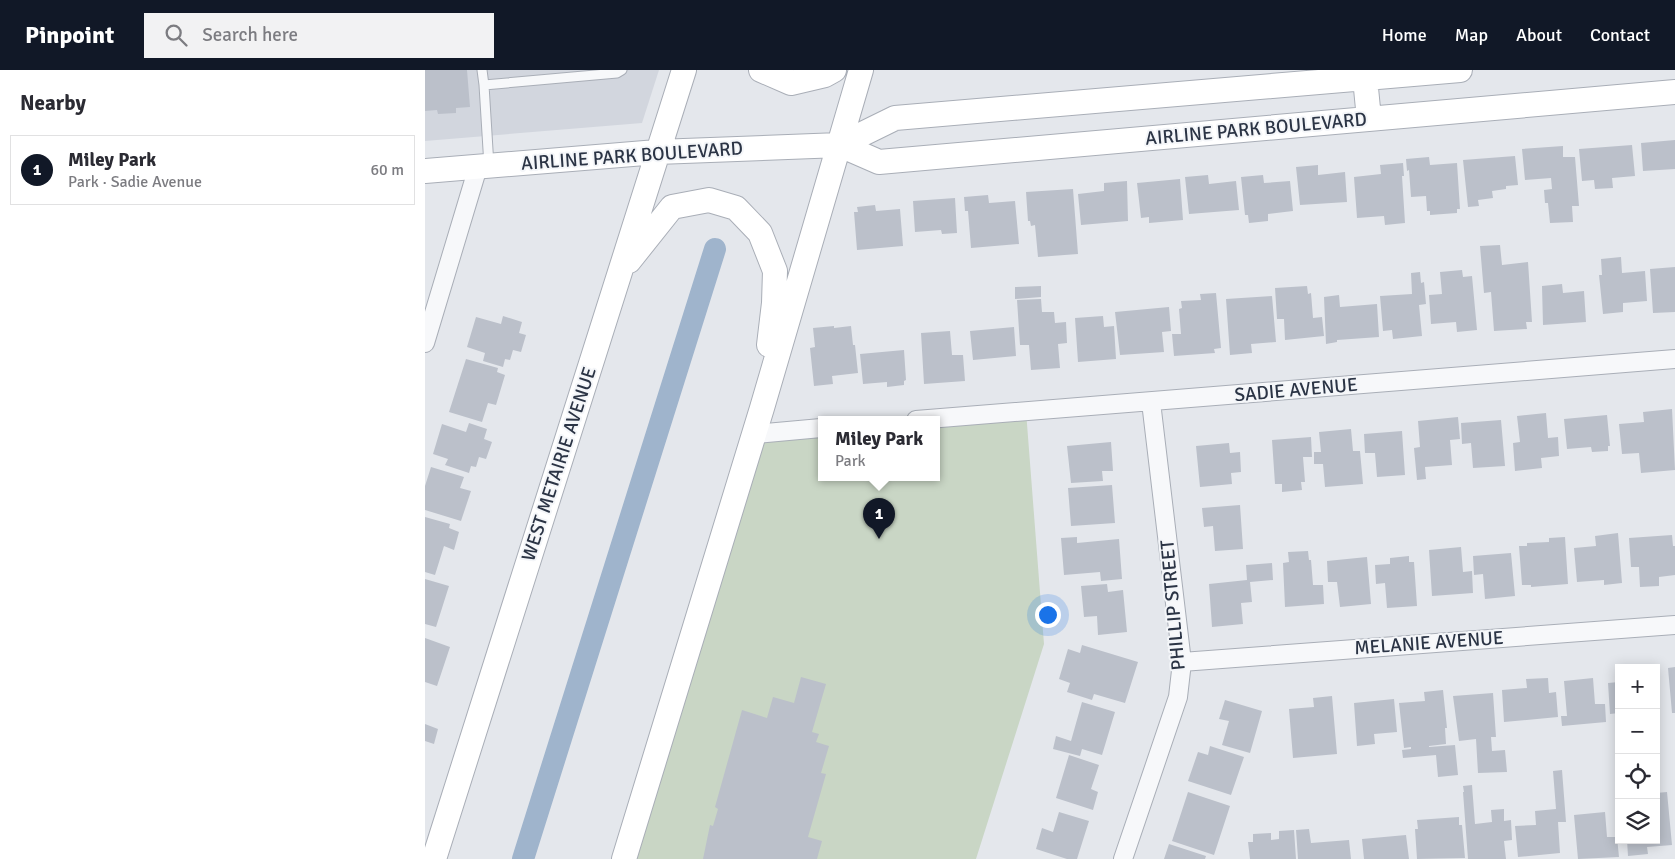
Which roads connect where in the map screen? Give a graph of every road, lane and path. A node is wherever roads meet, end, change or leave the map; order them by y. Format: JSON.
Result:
{"nodes":[{"id":1,"x":482,"y":70,"type":"edge"},
{"id":2,"x":622,"y":70,"type":"edge"},
{"id":3,"x":684,"y":70,"type":"edge"},
{"id":4,"x":761,"y":70,"type":"edge"},
{"id":5,"x":834,"y":70,"type":"edge"},
{"id":6,"x":861,"y":70,"type":"edge"},
{"id":7,"x":1460,"y":70,"type":"edge"},
{"id":8,"x":1365,"y":78,"type":"junction"},
{"id":9,"x":484,"y":85,"type":"junction"},
{"id":10,"x":1675,"y":92,"type":"edge"},
{"id":11,"x":1369,"y":119,"type":"junction"},
{"id":12,"x":840,"y":145,"type":"junction"},
{"id":13,"x":657,"y":152,"type":"junction"},
{"id":14,"x":483,"y":166,"type":"junction"},
{"id":15,"x":425,"y":171,"type":"edge"},
{"id":16,"x":618,"y":276,"type":"junction"},
{"id":17,"x":425,"y":343,"type":"edge"},
{"id":18,"x":1675,"y":359,"type":"edge"},
{"id":19,"x":1151,"y":402,"type":"junction"},
{"id":20,"x":762,"y":408,"type":"junction"},
{"id":21,"x":940,"y":418,"type":"edge"},
{"id":22,"x":818,"y":428,"type":"edge"},
{"id":23,"x":755,"y":434,"type":"junction"},
{"id":24,"x":1675,"y":625,"type":"edge"},
{"id":25,"x":1182,"y":662,"type":"junction"},
{"id":26,"x":435,"y":859,"type":"edge"},
{"id":27,"x":624,"y":859,"type":"edge"},
{"id":28,"x":1123,"y":859,"type":"edge"}],
"edges":[{"from":1,"to":9,"type":"lane"},
{"from":2,"to":9,"type":"lane"},
{"from":3,"to":13,"type":"main road","name":"WEST METAIRIE AVENUE"},
{"from":4,"to":5,"type":"main road"},
{"from":6,"to":12,"type":"main road"},
{"from":7,"to":8,"type":"main road","name":"AIRLINE PARK BOULEVARD"},
{"from":8,"to":11,"type":"main road"},
{"from":8,"to":12,"type":"main road","name":"AIRLINE PARK BOULEVARD"},
{"from":9,"to":14,"type":"lane"},
{"from":10,"to":11,"type":"main road","name":"AIRLINE PARK BOULEVARD"},
{"from":11,"to":12,"type":"main road","name":"AIRLINE PARK BOULEVARD"},
{"from":12,"to":13,"type":"main road","name":"AIRLINE PARK BOULEVARD"},
{"from":12,"to":20,"type":"main road"},
{"from":13,"to":14,"type":"main road","name":"AIRLINE PARK BOULEVARD"},
{"from":13,"to":16,"type":"main road","name":"WEST METAIRIE AVENUE"},
{"from":14,"to":15,"type":"main road","name":"AIRLINE PARK BOULEVARD"},
{"from":14,"to":17,"type":"street"},
{"from":16,"to":20,"type":"main road"},
{"from":16,"to":26,"type":"main road","name":"WEST METAIRIE AVENUE"},
{"from":18,"to":19,"type":"street","name":"SADIE AVENUE"},
{"from":19,"to":21,"type":"street","name":"SADIE AVENUE"},
{"from":19,"to":25,"type":"street","name":"PHILLIP STREET"},
{"from":20,"to":23,"type":"main road"},
{"from":22,"to":23,"type":"street"},
{"from":23,"to":27,"type":"main road"},
{"from":24,"to":25,"type":"street","name":"MELANIE AVENUE"},
{"from":25,"to":28,"type":"street","name":"PHILLIP STREET"}]}
